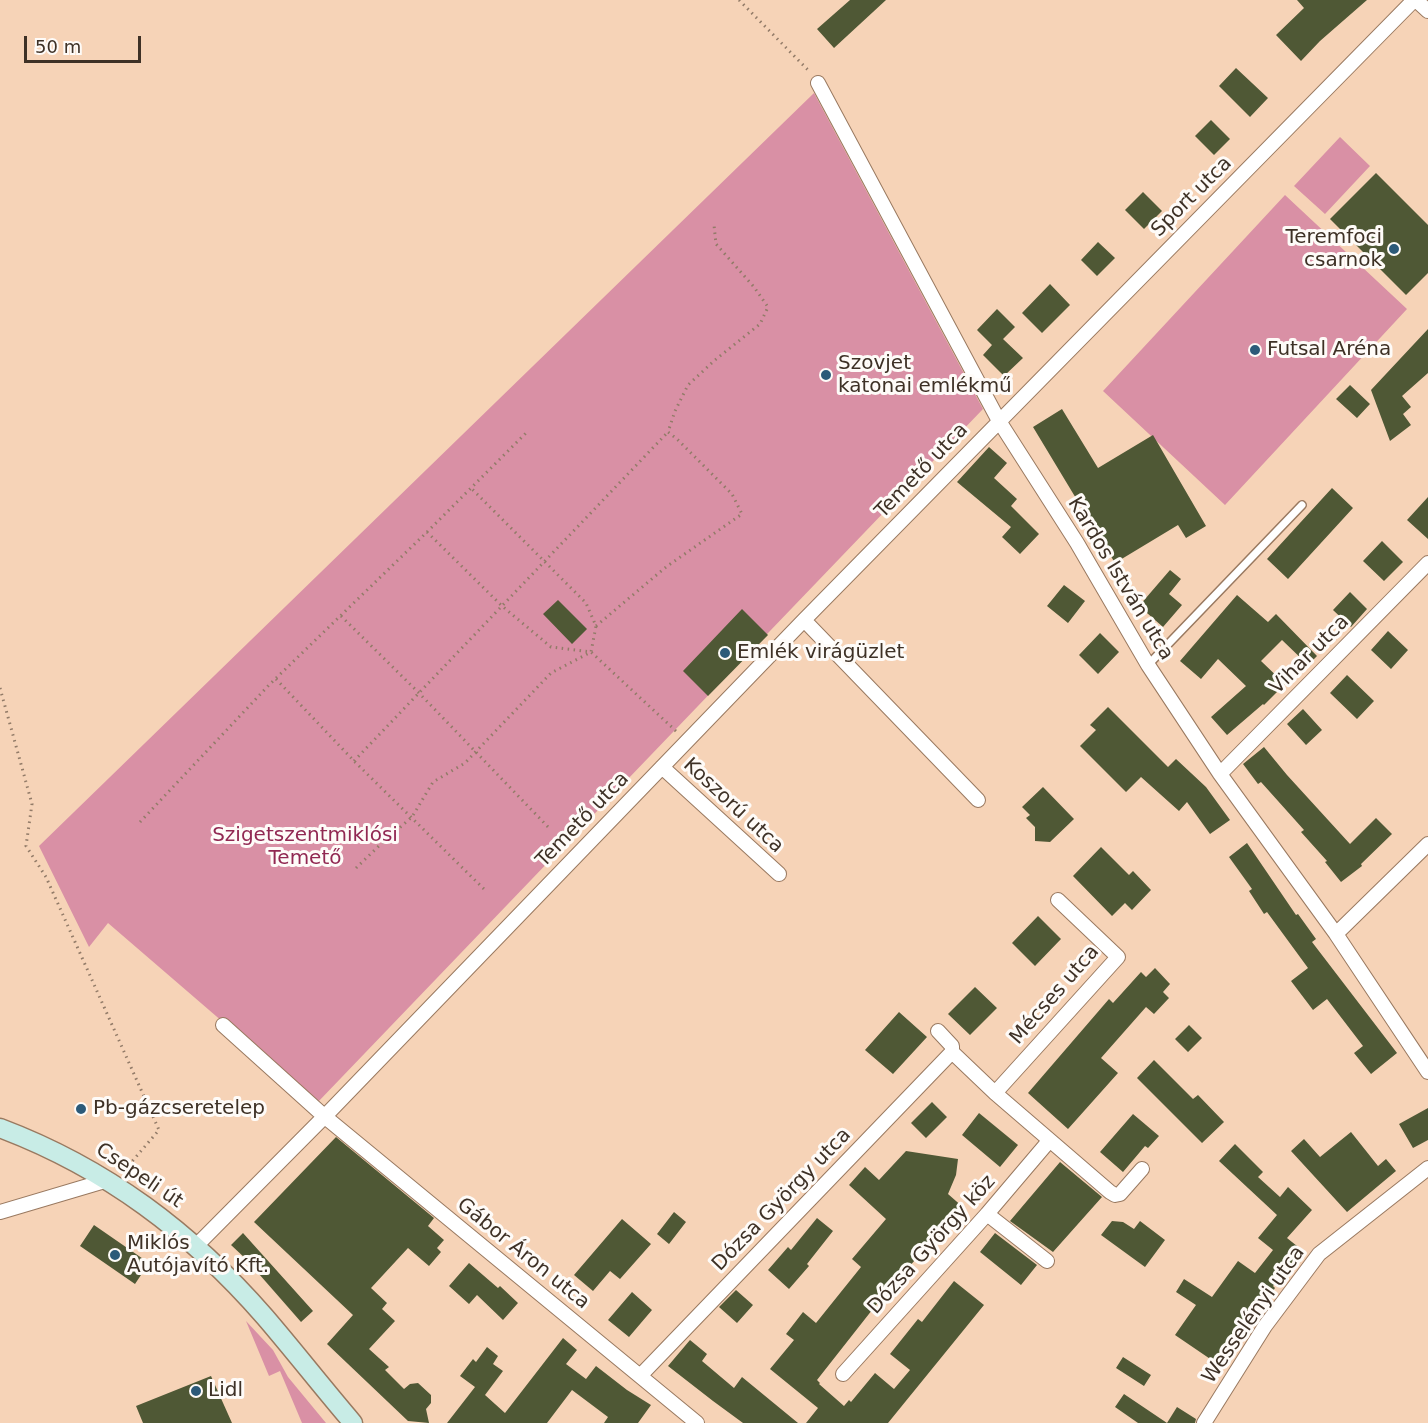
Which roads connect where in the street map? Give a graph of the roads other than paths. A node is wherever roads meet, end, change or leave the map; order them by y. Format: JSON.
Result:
{"nodes":[{"id":1,"x":1415,"y":0,"type":"edge"},
{"id":2,"x":1428,"y":11,"type":"edge"},
{"id":3,"x":818,"y":82,"type":"road end"},
{"id":4,"x":999,"y":421,"type":"junction"},
{"id":5,"x":1302,"y":505,"type":"dead end"},
{"id":6,"x":1428,"y":563,"type":"edge"},
{"id":7,"x":804,"y":620,"type":"junction"},
{"id":8,"x":1148,"y":665,"type":"junction"},
{"id":9,"x":662,"y":767,"type":"junction"},
{"id":10,"x":1220,"y":774,"type":"junction"},
{"id":11,"x":978,"y":800,"type":"dead end"},
{"id":12,"x":1428,"y":844,"type":"edge"},
{"id":13,"x":778,"y":874,"type":"dead end"},
{"id":14,"x":1058,"y":900,"type":"dead end"},
{"id":15,"x":1336,"y":934,"type":"junction"},
{"id":16,"x":223,"y":1025,"type":"dead end"},
{"id":17,"x":938,"y":1031,"type":"dead end"},
{"id":18,"x":952,"y":1052,"type":"junction"},
{"id":19,"x":1428,"y":1072,"type":"edge"},
{"id":20,"x":995,"y":1094,"type":"junction"},
{"id":21,"x":324,"y":1116,"type":"junction"},
{"id":22,"x":0,"y":1128,"type":"edge"},
{"id":23,"x":1049,"y":1142,"type":"junction"},
{"id":24,"x":1142,"y":1168,"type":"dead end"},
{"id":25,"x":1428,"y":1168,"type":"edge"},
{"id":26,"x":108,"y":1180,"type":"junction"},
{"id":27,"x":0,"y":1212,"type":"edge"},
{"id":28,"x":987,"y":1214,"type":"junction"},
{"id":29,"x":196,"y":1246,"type":"junction"},
{"id":30,"x":1047,"y":1261,"type":"dead end"},
{"id":31,"x":843,"y":1374,"type":"dead end"},
{"id":32,"x":640,"y":1376,"type":"junction"},
{"id":33,"x":353,"y":1423,"type":"edge"},
{"id":34,"x":697,"y":1423,"type":"edge"},
{"id":35,"x":1204,"y":1423,"type":"edge"}],
"edges":[{"from":1,"to":2,"type":"street"},
{"from":1,"to":4,"type":"street","name":"Sport utca"},
{"from":3,"to":4,"type":"street","name":"Kardos István utca"},
{"from":4,"to":7,"type":"street","name":"Temető utca"},
{"from":4,"to":8,"type":"street","name":"Kardos István utca"},
{"from":5,"to":8,"type":"lane"},
{"from":6,"to":10,"type":"street","name":"Vihar utca"},
{"from":7,"to":9,"type":"street","name":"Temető utca"},
{"from":7,"to":11,"type":"street"},
{"from":8,"to":10,"type":"street","name":"Kardos István utca"},
{"from":9,"to":13,"type":"street","name":"Koszorú utca"},
{"from":9,"to":21,"type":"street","name":"Temető utca"},
{"from":10,"to":15,"type":"street","name":"Kardos István utca"},
{"from":12,"to":15,"type":"street"},
{"from":14,"to":20,"type":"street","name":"Mécses utca"},
{"from":15,"to":19,"type":"street","name":"Kardos István utca"},
{"from":16,"to":21,"type":"street","name":"Gábor Áron utca"},
{"from":17,"to":18,"type":"street"},
{"from":18,"to":20,"type":"street"},
{"from":18,"to":32,"type":"street","name":"Dózsa György utca"},
{"from":20,"to":23,"type":"street"},
{"from":21,"to":29,"type":"street","name":"Temető utca"},
{"from":21,"to":32,"type":"street","name":"Gábor Áron utca"},
{"from":22,"to":26,"type":"street","name":"Csepeli út"},
{"from":23,"to":24,"type":"street"},
{"from":23,"to":28,"type":"street","name":"Dózsa György köz"},
{"from":25,"to":35,"type":"street","name":"Wesselényi utca"},
{"from":26,"to":27,"type":"street"},
{"from":26,"to":29,"type":"street","name":"Csepeli út"},
{"from":28,"to":30,"type":"street"},
{"from":28,"to":31,"type":"street","name":"Dózsa György köz"},
{"from":29,"to":33,"type":"street","name":"Csepeli út"},
{"from":32,"to":34,"type":"street","name":"Gábor Áron utca"}]}
